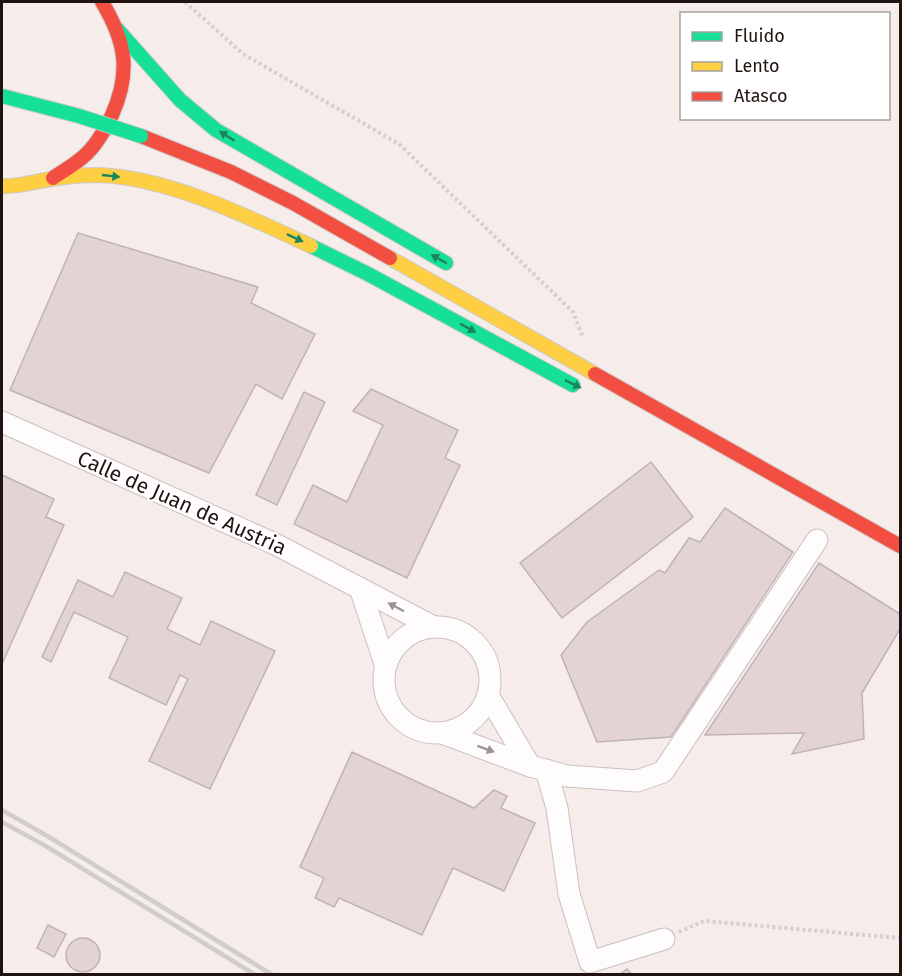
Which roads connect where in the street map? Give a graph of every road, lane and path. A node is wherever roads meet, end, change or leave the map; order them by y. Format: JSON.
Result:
{"nodes":[{"id":1,"x":102,"y":2,"type":"edge"},
{"id":2,"x":185,"y":2,"type":"edge"},
{"id":3,"x":117,"y":29,"type":"junction"},
{"id":4,"x":2,"y":96,"type":"edge"},
{"id":5,"x":53,"y":178,"type":"junction"},
{"id":6,"x":7,"y":186,"type":"edge"},
{"id":7,"x":2,"y":195,"type":"edge"},
{"id":8,"x":453,"y":267,"type":"dead end"},
{"id":9,"x":585,"y":345,"type":"dead end"},
{"id":10,"x":590,"y":393,"type":"dead end"},
{"id":11,"x":2,"y":422,"type":"edge"},
{"id":12,"x":651,"y":422,"type":"dead end"},
{"id":13,"x":718,"y":427,"type":"dead end"},
{"id":14,"x":786,"y":480,"type":"junction"},
{"id":15,"x":817,"y":540,"type":"dead end"},
{"id":16,"x":900,"y":546,"type":"edge"},
{"id":17,"x":360,"y":588,"type":"junction"},
{"id":18,"x":432,"y":626,"type":"junction"},
{"id":19,"x":386,"y":664,"type":"junction"},
{"id":20,"x":488,"y":695,"type":"junction"},
{"id":21,"x":442,"y":733,"type":"junction"},
{"id":22,"x":538,"y":768,"type":"junction"},
{"id":23,"x":900,"y":938,"type":"edge"},
{"id":24,"x":664,"y":939,"type":"joint"}],
"edges":[{"from":1,"to":3,"type":"main road"},
{"from":2,"to":9,"type":"path"},
{"from":3,"to":5,"type":"main road"},
{"from":8,"to":3,"type":"main road","one_way":true},
{"from":4,"to":14,"type":"main road","bridge":true},
{"from":5,"to":6,"type":"main road"},
{"from":5,"to":10,"type":"main road","one_way":true},
{"from":6,"to":7,"type":"main road"},
{"from":11,"to":17,"type":"street","name":"Calle de Juan de Austria"},
{"from":12,"to":14,"type":"main road"},
{"from":13,"to":14,"type":"main road"},
{"from":14,"to":16,"type":"main road"},
{"from":15,"to":22,"type":"street"},
{"from":18,"to":17,"type":"street","name":"Calle de Juan de Austria","one_way":true},
{"from":17,"to":19,"type":"street"},
{"from":18,"to":19,"type":"street"},
{"from":18,"to":20,"type":"street"},
{"from":19,"to":21,"type":"street"},
{"from":20,"to":21,"type":"street"},
{"from":20,"to":22,"type":"street"},
{"from":21,"to":22,"type":"street","one_way":true},
{"from":22,"to":24,"type":"street"},
{"from":23,"to":24,"type":"path"}]}
